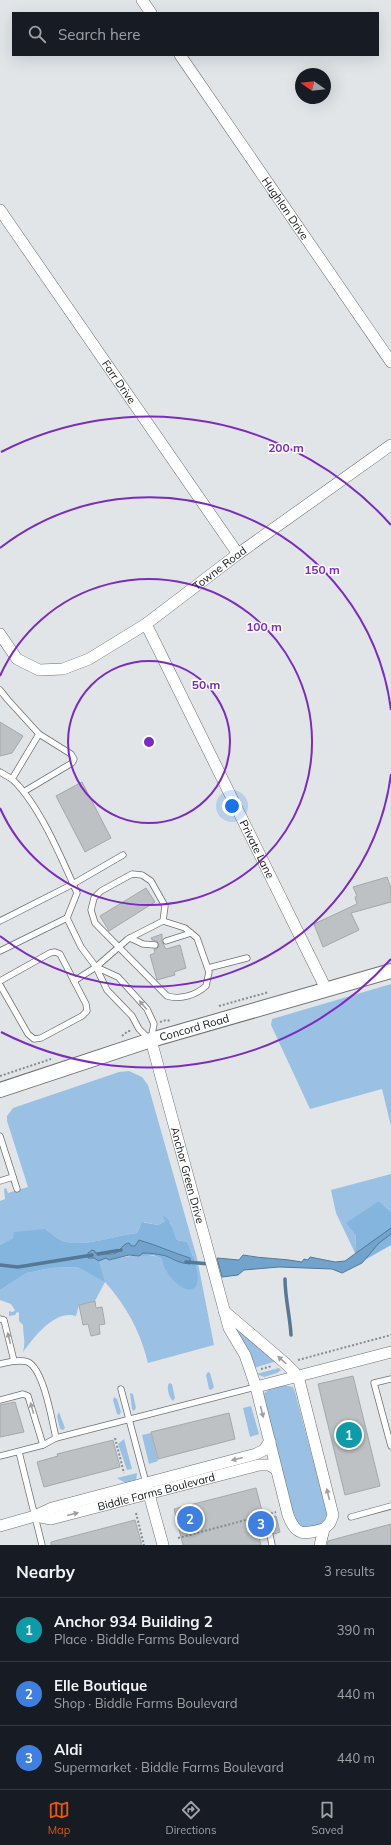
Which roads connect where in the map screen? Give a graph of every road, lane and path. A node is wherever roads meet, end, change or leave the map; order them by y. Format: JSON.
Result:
{"nodes":[{"id":1,"x":142,"y":0,"type":"edge"},
{"id":2,"x":150,"y":12,"type":"edge"},
{"id":3,"x":181,"y":56,"type":"edge"},
{"id":4,"x":0,"y":210,"type":"edge"},
{"id":5,"x":391,"y":362,"type":"edge"},
{"id":6,"x":391,"y":445,"type":"edge"},
{"id":7,"x":238,"y":554,"type":"junction"},
{"id":8,"x":146,"y":624,"type":"junction"},
{"id":9,"x":0,"y":634,"type":"edge"},
{"id":10,"x":0,"y":690,"type":"edge"},
{"id":11,"x":39,"y":734,"type":"junction"},
{"id":12,"x":0,"y":772,"type":"edge"},
{"id":13,"x":12,"y":779,"type":"junction"},
{"id":14,"x":25,"y":791,"type":"junction"},
{"id":15,"x":123,"y":855,"type":"dead end"},
{"id":16,"x":73,"y":884,"type":"junction"},
{"id":17,"x":67,"y":918,"type":"junction"},
{"id":18,"x":0,"y":921,"type":"edge"},
{"id":19,"x":163,"y":921,"type":"junction"},
{"id":20,"x":191,"y":933,"type":"junction"},
{"id":21,"x":130,"y":938,"type":"junction"},
{"id":22,"x":166,"y":941,"type":"dead end"},
{"id":23,"x":155,"y":945,"type":"dead end"},
{"id":24,"x":119,"y":947,"type":"junction"},
{"id":25,"x":0,"y":951,"type":"edge"},
{"id":26,"x":248,"y":958,"type":"dead end"},
{"id":27,"x":96,"y":967,"type":"junction"},
{"id":28,"x":208,"y":968,"type":"junction"},
{"id":29,"x":391,"y":971,"type":"edge"},
{"id":30,"x":0,"y":981,"type":"edge"},
{"id":31,"x":74,"y":981,"type":"junction"},
{"id":32,"x":0,"y":985,"type":"edge"},
{"id":33,"x":326,"y":989,"type":"junction"},
{"id":34,"x":151,"y":1040,"type":"junction"},
{"id":35,"x":0,"y":1090,"type":"edge"},
{"id":36,"x":0,"y":1136,"type":"edge"},
{"id":37,"x":13,"y":1177,"type":"junction"},
{"id":38,"x":0,"y":1181,"type":"edge"},
{"id":39,"x":17,"y":1189,"type":"dead end"},
{"id":40,"x":224,"y":1311,"type":"junction"},
{"id":41,"x":0,"y":1319,"type":"edge"},
{"id":42,"x":391,"y":1335,"type":"edge"},
{"id":43,"x":391,"y":1352,"type":"edge"},
{"id":44,"x":295,"y":1360,"type":"dead end"},
{"id":45,"x":14,"y":1361,"type":"junction"},
{"id":46,"x":0,"y":1364,"type":"edge"},
{"id":47,"x":279,"y":1364,"type":"dead end"},
{"id":48,"x":256,"y":1370,"type":"dead end"},
{"id":49,"x":298,"y":1376,"type":"junction"},
{"id":50,"x":391,"y":1379,"type":"edge"},
{"id":51,"x":256,"y":1387,"type":"junction"},
{"id":52,"x":122,"y":1389,"type":"dead end"},
{"id":53,"x":0,"y":1400,"type":"edge"},
{"id":54,"x":130,"y":1420,"type":"junction"},
{"id":55,"x":56,"y":1438,"type":"junction"},
{"id":56,"x":115,"y":1438,"type":"dead end"},
{"id":57,"x":270,"y":1441,"type":"junction"},
{"id":58,"x":43,"y":1446,"type":"junction"},
{"id":59,"x":391,"y":1446,"type":"edge"},
{"id":60,"x":19,"y":1452,"type":"junction"},
{"id":61,"x":0,"y":1456,"type":"edge"},
{"id":62,"x":276,"y":1469,"type":"junction"},
{"id":63,"x":124,"y":1473,"type":"dead end"},
{"id":64,"x":146,"y":1483,"type":"junction"},
{"id":65,"x":149,"y":1495,"type":"junction"},
{"id":66,"x":391,"y":1506,"type":"edge"},
{"id":67,"x":277,"y":1511,"type":"dead end"},
{"id":68,"x":136,"y":1513,"type":"dead end"},
{"id":69,"x":35,"y":1516,"type":"junction"},
{"id":70,"x":352,"y":1517,"type":"dead end"},
{"id":71,"x":0,"y":1526,"type":"edge"},
{"id":72,"x":324,"y":1530,"type":"junction"},
{"id":73,"x":306,"y":1534,"type":"junction"},
{"id":74,"x":270,"y":1535,"type":"dead end"},
{"id":75,"x":178,"y":1538,"type":"dead end"},
{"id":76,"x":42,"y":1545,"type":"edge"},
{"id":77,"x":144,"y":1545,"type":"edge"},
{"id":78,"x":163,"y":1545,"type":"edge"},
{"id":79,"x":272,"y":1545,"type":"edge"},
{"id":80,"x":319,"y":1545,"type":"edge"}],
"edges":[{"from":1,"to":2,"type":"street"},
{"from":3,"to":5,"type":"street","name":"Hughlan Drive"},
{"from":4,"to":7,"type":"street","name":"Farr Drive"},
{"from":6,"to":7,"type":"street","name":"Towne Road"},
{"from":7,"to":8,"type":"street","name":"Towne Road"},
{"from":8,"to":9,"type":"street","name":"Towne Road"},
{"from":8,"to":33,"type":"street","name":"Private Lane"},
{"from":10,"to":11,"type":"lane"},
{"from":11,"to":13,"type":"lane"},
{"from":11,"to":14,"type":"lane"},
{"from":12,"to":13,"type":"lane"},
{"from":13,"to":14,"type":"lane"},
{"from":14,"to":16,"type":"lane"},
{"from":15,"to":16,"type":"lane"},
{"from":16,"to":17,"type":"lane"},
{"from":16,"to":18,"type":"lane"},
{"from":17,"to":25,"type":"lane"},
{"from":17,"to":27,"type":"lane"},
{"from":19,"to":20,"type":"lane"},
{"from":19,"to":21,"type":"lane"},
{"from":19,"to":24,"type":"lane"},
{"from":20,"to":22,"type":"lane"},
{"from":20,"to":28,"type":"lane"},
{"from":21,"to":23,"type":"lane"},
{"from":21,"to":24,"type":"lane"},
{"from":24,"to":27,"type":"lane"},
{"from":24,"to":28,"type":"lane"},
{"from":26,"to":28,"type":"lane"},
{"from":27,"to":31,"type":"lane"},
{"from":27,"to":34,"type":"lane"},
{"from":34,"to":27,"type":"lane","one_way":true},
{"from":29,"to":33,"type":"street","name":"Concord Road"},
{"from":30,"to":31,"type":"lane"},
{"from":31,"to":32,"type":"lane"},
{"from":33,"to":34,"type":"street","name":"Concord Road"},
{"from":34,"to":35,"type":"street","name":"Concord Road"},
{"from":34,"to":40,"type":"street","name":"Anchor Green Drive"},
{"from":36,"to":37,"type":"lane"},
{"from":37,"to":38,"type":"lane"},
{"from":37,"to":39,"type":"lane"},
{"from":49,"to":40,"type":"street","one_way":true},
{"from":40,"to":51,"type":"street","name":"Anchor Green Drive"},
{"from":45,"to":41,"type":"lane","one_way":true},
{"from":42,"to":44,"type":"path"},
{"from":43,"to":49,"type":"street"},
{"from":45,"to":46,"type":"lane"},
{"from":45,"to":55,"type":"lane"},
{"from":47,"to":48,"type":"path"},
{"from":49,"to":51,"type":"street"},
{"from":72,"to":49,"type":"street","one_way":true},
{"from":50,"to":59,"type":"lane"},
{"from":51,"to":54,"type":"lane"},
{"from":51,"to":57,"type":"street","name":"Anchor Green Drive","one_way":true},
{"from":52,"to":54,"type":"lane"},
{"from":58,"to":53,"type":"lane","one_way":true},
{"from":54,"to":55,"type":"lane"},
{"from":54,"to":64,"type":"lane"},
{"from":55,"to":58,"type":"lane"},
{"from":56,"to":63,"type":"path"},
{"from":57,"to":62,"type":"street","name":"Anchor Green Drive"},
{"from":57,"to":64,"type":"street","name":"Biddle Farms Boulevard","one_way":true},
{"from":58,"to":60,"type":"lane"},
{"from":60,"to":61,"type":"lane"},
{"from":60,"to":69,"type":"lane"},
{"from":62,"to":65,"type":"street","name":"Biddle Farms Boulevard"},
{"from":62,"to":73,"type":"street","name":"Anchor Green Drive"},
{"from":64,"to":65,"type":"street"},
{"from":64,"to":69,"type":"street","name":"Biddle Farms Boulevard"},
{"from":69,"to":65,"type":"street","name":"Biddle Farms Boulevard","one_way":true},
{"from":65,"to":78,"type":"street"},
{"from":66,"to":70,"type":"lane"},
{"from":67,"to":75,"type":"path"},
{"from":68,"to":77,"type":"path"},
{"from":69,"to":71,"type":"street","name":"Biddle Farms Boulevard"},
{"from":69,"to":76,"type":"lane"},
{"from":72,"to":73,"type":"street"},
{"from":72,"to":80,"type":"street"},
{"from":73,"to":80,"type":"street","name":"Anchor Green Drive"},
{"from":74,"to":79,"type":"lane"}]}
